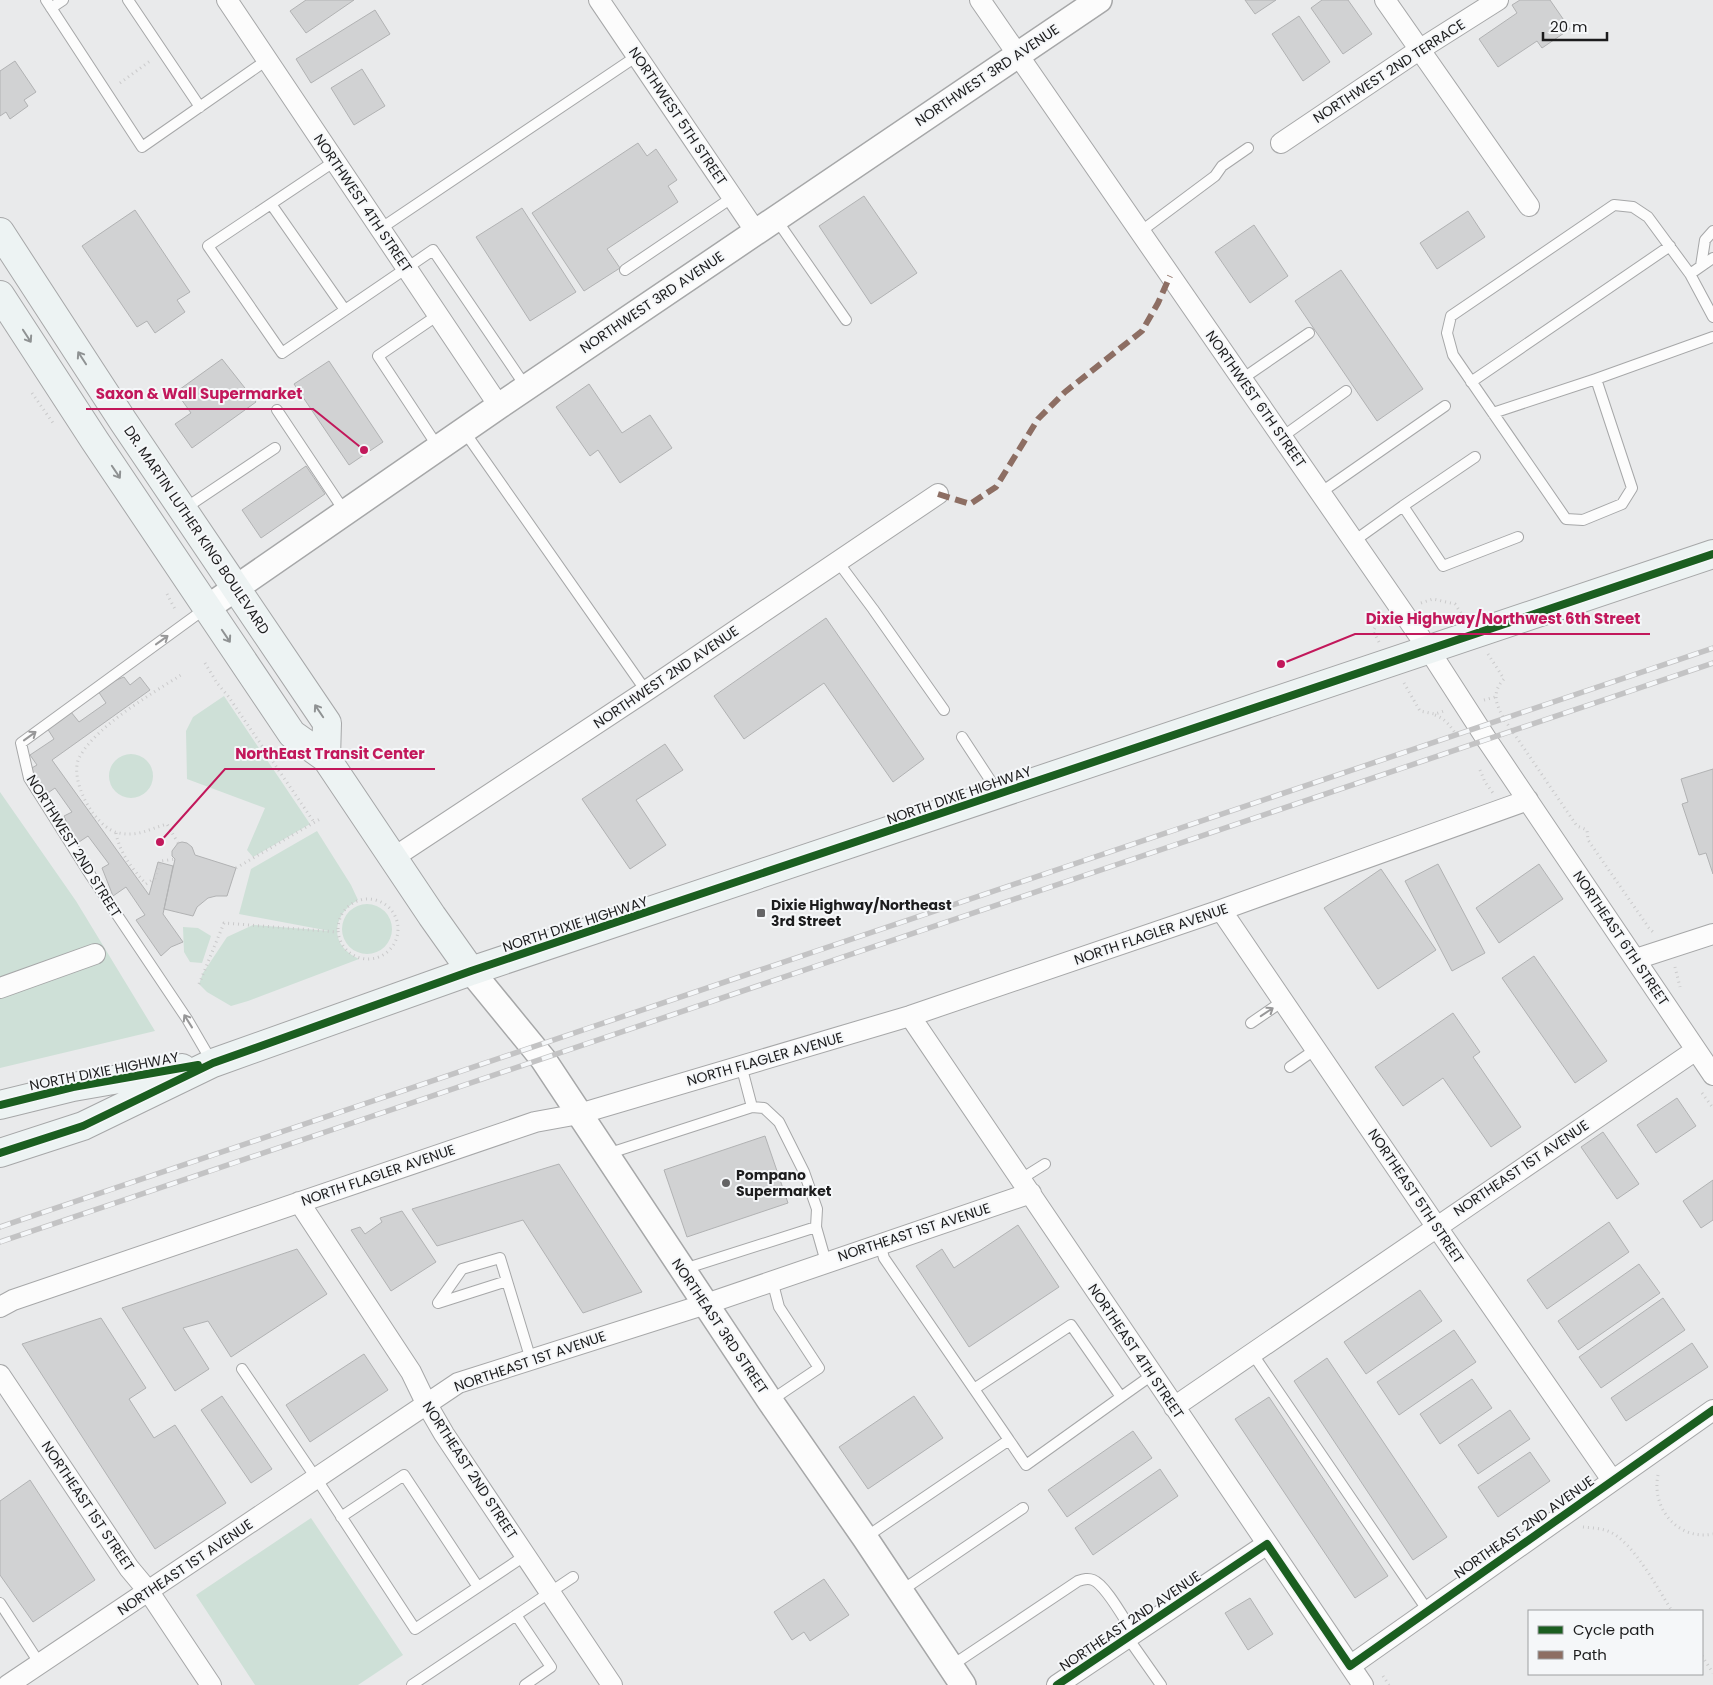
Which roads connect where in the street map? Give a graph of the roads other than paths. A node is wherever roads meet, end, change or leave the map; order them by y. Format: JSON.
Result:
{"nodes":[{"id":1,"x":63,"y":0,"type":"edge"},
{"id":2,"x":128,"y":0,"type":"edge"},
{"id":3,"x":227,"y":0,"type":"edge"},
{"id":4,"x":599,"y":0,"type":"edge"},
{"id":5,"x":980,"y":0,"type":"edge"},
{"id":6,"x":1099,"y":0,"type":"edge"},
{"id":7,"x":1385,"y":0,"type":"edge"},
{"id":8,"x":1498,"y":0,"type":"edge"},
{"id":9,"x":48,"y":4,"type":"edge"},
{"id":10,"x":1419,"y":50,"type":"junction"},
{"id":11,"x":1018,"y":55,"type":"junction"},
{"id":12,"x":637,"y":56,"type":"junction"},
{"id":13,"x":267,"y":60,"type":"junction"},
{"id":14,"x":200,"y":107,"type":"junction"},
{"id":15,"x":1281,"y":143,"type":"dead end"},
{"id":16,"x":1248,"y":148,"type":"dead end"},
{"id":17,"x":335,"y":161,"type":"junction"},
{"id":18,"x":733,"y":197,"type":"junction"},
{"id":19,"x":271,"y":204,"type":"junction"},
{"id":20,"x":1529,"y":206,"type":"dead end"},
{"id":21,"x":766,"y":225,"type":"junction"},
{"id":22,"x":380,"y":229,"type":"junction"},
{"id":23,"x":1713,"y":231,"type":"edge"},
{"id":24,"x":0,"y":232,"type":"edge"},
{"id":25,"x":1140,"y":232,"type":"junction"},
{"id":26,"x":1670,"y":246,"type":"junction"},
{"id":27,"x":1713,"y":258,"type":"edge"},
{"id":28,"x":1700,"y":266,"type":"junction"},
{"id":29,"x":406,"y":267,"type":"junction"},
{"id":30,"x":625,"y":270,"type":"dead end"},
{"id":31,"x":1690,"y":274,"type":"junction"},
{"id":32,"x":0,"y":295,"type":"edge"},
{"id":33,"x":344,"y":310,"type":"junction"},
{"id":34,"x":438,"y":314,"type":"junction"},
{"id":35,"x":1713,"y":318,"type":"edge"},
{"id":36,"x":846,"y":320,"type":"dead end"},
{"id":37,"x":1309,"y":333,"type":"dead end"},
{"id":38,"x":1713,"y":337,"type":"edge"},
{"id":39,"x":1242,"y":379,"type":"junction"},
{"id":40,"x":1596,"y":379,"type":"junction"},
{"id":41,"x":1471,"y":382,"type":"junction"},
{"id":42,"x":526,"y":388,"type":"junction"},
{"id":43,"x":1346,"y":391,"type":"dead end"},
{"id":44,"x":499,"y":406,"type":"junction"},
{"id":45,"x":1445,"y":406,"type":"dead end"},
{"id":46,"x":277,"y":410,"type":"dead end"},
{"id":47,"x":1492,"y":413,"type":"junction"},
{"id":48,"x":123,"y":421,"type":"junction"},
{"id":49,"x":463,"y":430,"type":"junction"},
{"id":50,"x":1282,"y":437,"type":"junction"},
{"id":51,"x":95,"y":441,"type":"junction"},
{"id":52,"x":438,"y":447,"type":"junction"},
{"id":53,"x":275,"y":448,"type":"dead end"},
{"id":54,"x":1475,"y":457,"type":"dead end"},
{"id":55,"x":1320,"y":493,"type":"junction"},
{"id":56,"x":938,"y":494,"type":"dead end"},
{"id":57,"x":1403,"y":506,"type":"junction"},
{"id":58,"x":183,"y":510,"type":"junction"},
{"id":59,"x":345,"y":512,"type":"junction"},
{"id":60,"x":1518,"y":537,"type":"dead end"},
{"id":61,"x":1354,"y":541,"type":"junction"},
{"id":62,"x":1713,"y":554,"type":"edge"},
{"id":63,"x":838,"y":562,"type":"junction"},
{"id":64,"x":236,"y":587,"type":"junction"},
{"id":65,"x":207,"y":608,"type":"junction"},
{"id":66,"x":1429,"y":650,"type":"junction"},
{"id":67,"x":646,"y":691,"type":"junction"},
{"id":68,"x":944,"y":710,"type":"dead end"},
{"id":69,"x":962,"y":737,"type":"dead end"},
{"id":70,"x":326,"y":758,"type":"junction"},
{"id":71,"x":1000,"y":794,"type":"junction"},
{"id":72,"x":1528,"y":800,"type":"junction"},
{"id":73,"x":393,"y":858,"type":"junction"},
{"id":74,"x":1221,"y":910,"type":"junction"},
{"id":75,"x":1713,"y":934,"type":"edge"},
{"id":76,"x":95,"y":954,"type":"dead end"},
{"id":77,"x":1636,"y":959,"type":"junction"},
{"id":78,"x":471,"y":971,"type":"junction"},
{"id":79,"x":0,"y":988,"type":"edge"},
{"id":80,"x":1283,"y":1001,"type":"junction"},
{"id":81,"x":910,"y":1016,"type":"junction"},
{"id":82,"x":1251,"y":1024,"type":"dead end"},
{"id":83,"x":1316,"y":1049,"type":"junction"},
{"id":84,"x":1696,"y":1050,"type":"junction"},
{"id":85,"x":213,"y":1062,"type":"junction"},
{"id":86,"x":741,"y":1065,"type":"junction"},
{"id":87,"x":1290,"y":1067,"type":"dead end"},
{"id":88,"x":1713,"y":1075,"type":"edge"},
{"id":89,"x":0,"y":1105,"type":"edge"},
{"id":90,"x":752,"y":1107,"type":"junction"},
{"id":91,"x":579,"y":1114,"type":"junction"},
{"id":92,"x":0,"y":1153,"type":"edge"},
{"id":93,"x":606,"y":1154,"type":"junction"},
{"id":94,"x":1045,"y":1164,"type":"dead end"},
{"id":95,"x":1026,"y":1186,"type":"junction"},
{"id":96,"x":299,"y":1202,"type":"junction"},
{"id":97,"x":1436,"y":1226,"type":"junction"},
{"id":98,"x":816,"y":1227,"type":"junction"},
{"id":99,"x":880,"y":1244,"type":"junction"},
{"id":100,"x":826,"y":1262,"type":"junction"},
{"id":101,"x":683,"y":1270,"type":"junction"},
{"id":102,"x":772,"y":1280,"type":"junction"},
{"id":103,"x":507,"y":1281,"type":"junction"},
{"id":104,"x":706,"y":1304,"type":"junction"},
{"id":105,"x":0,"y":1307,"type":"edge"},
{"id":106,"x":1252,"y":1353,"type":"junction"},
{"id":107,"x":531,"y":1360,"type":"junction"},
{"id":108,"x":242,"y":1369,"type":"dead end"},
{"id":109,"x":0,"y":1375,"type":"edge"},
{"id":110,"x":1152,"y":1375,"type":"junction"},
{"id":111,"x":974,"y":1390,"type":"junction"},
{"id":112,"x":1120,"y":1397,"type":"junction"},
{"id":113,"x":770,"y":1401,"type":"junction"},
{"id":114,"x":426,"y":1403,"type":"junction"},
{"id":115,"x":1174,"y":1407,"type":"junction"},
{"id":116,"x":1713,"y":1410,"type":"edge"},
{"id":117,"x":1009,"y":1440,"type":"junction"},
{"id":118,"x":316,"y":1478,"type":"junction"},
{"id":119,"x":1612,"y":1480,"type":"junction"},
{"id":120,"x":1023,"y":1508,"type":"dead end"},
{"id":121,"x":341,"y":1516,"type":"junction"},
{"id":122,"x":865,"y":1538,"type":"junction"},
{"id":123,"x":1268,"y":1544,"type":"junction"},
{"id":124,"x":526,"y":1555,"type":"junction"},
{"id":125,"x":573,"y":1578,"type":"dead end"},
{"id":126,"x":478,"y":1587,"type":"junction"},
{"id":127,"x":901,"y":1591,"type":"junction"},
{"id":128,"x":148,"y":1592,"type":"junction"},
{"id":129,"x":551,"y":1592,"type":"junction"},
{"id":130,"x":0,"y":1603,"type":"edge"},
{"id":131,"x":1428,"y":1611,"type":"junction"},
{"id":132,"x":516,"y":1615,"type":"junction"},
{"id":133,"x":1131,"y":1636,"type":"junction"},
{"id":134,"x":40,"y":1664,"type":"junction"},
{"id":135,"x":1350,"y":1666,"type":"junction"},
{"id":136,"x":957,"y":1676,"type":"edge"},
{"id":137,"x":1159,"y":1684,"type":"edge"},
{"id":138,"x":8,"y":1685,"type":"edge"},
{"id":139,"x":211,"y":1685,"type":"edge"},
{"id":140,"x":412,"y":1685,"type":"edge"},
{"id":141,"x":524,"y":1685,"type":"edge"},
{"id":142,"x":612,"y":1685,"type":"edge"},
{"id":143,"x":1057,"y":1685,"type":"edge"},
{"id":144,"x":1363,"y":1685,"type":"edge"}],
"edges":[{"from":1,"to":9,"type":"lane"},
{"from":2,"to":14,"type":"lane"},
{"from":3,"to":13,"type":"street","name":"NORTHWEST 4TH STREET"},
{"from":4,"to":12,"type":"street","name":"NORTHWEST 5TH STREET"},
{"from":5,"to":11,"type":"street","name":"NORTHWEST 6TH STREET"},
{"from":6,"to":11,"type":"street","name":"NORTHWEST 3RD AVENUE"},
{"from":7,"to":10,"type":"street"},
{"from":8,"to":10,"type":"street","name":"NORTHWEST 2ND TERRACE"},
{"from":9,"to":14,"type":"lane"},
{"from":10,"to":15,"type":"street","name":"NORTHWEST 2ND TERRACE"},
{"from":10,"to":20,"type":"street"},
{"from":11,"to":21,"type":"street","name":"NORTHWEST 3RD AVENUE"},
{"from":11,"to":25,"type":"street","name":"NORTHWEST 6TH STREET"},
{"from":12,"to":18,"type":"street","name":"NORTHWEST 5TH STREET"},
{"from":12,"to":22,"type":"lane"},
{"from":13,"to":14,"type":"lane"},
{"from":13,"to":17,"type":"street","name":"NORTHWEST 4TH STREET"},
{"from":16,"to":25,"type":"lane"},
{"from":17,"to":19,"type":"lane"},
{"from":17,"to":22,"type":"street","name":"NORTHWEST 4TH STREET"},
{"from":18,"to":21,"type":"street","name":"NORTHWEST 5TH STREET"},
{"from":18,"to":30,"type":"lane"},
{"from":19,"to":33,"type":"lane"},
{"from":19,"to":33,"type":"lane"},
{"from":21,"to":36,"type":"lane"},
{"from":21,"to":42,"type":"street","name":"NORTHWEST 3RD AVENUE"},
{"from":22,"to":29,"type":"street","name":"NORTHWEST 4TH STREET"},
{"from":23,"to":28,"type":"lane"},
{"from":48,"to":24,"type":"main road","name":"DR. MARTIN LUTHER KING BOULEVARD","one_way":true},
{"from":25,"to":39,"type":"street","name":"NORTHWEST 6TH STREET"},
{"from":26,"to":31,"type":"lane"},
{"from":26,"to":41,"type":"lane"},
{"from":26,"to":41,"type":"lane"},
{"from":27,"to":28,"type":"lane"},
{"from":28,"to":31,"type":"lane"},
{"from":29,"to":33,"type":"lane"},
{"from":29,"to":34,"type":"street","name":"NORTHWEST 4TH STREET"},
{"from":29,"to":42,"type":"lane"},
{"from":31,"to":35,"type":"lane"},
{"from":32,"to":51,"type":"main road","one_way":true},
{"from":34,"to":44,"type":"street","name":"NORTHWEST 4TH STREET"},
{"from":34,"to":52,"type":"lane"},
{"from":37,"to":39,"type":"lane"},
{"from":38,"to":40,"type":"lane"},
{"from":39,"to":50,"type":"street","name":"NORTHWEST 6TH STREET"},
{"from":40,"to":47,"type":"lane"},
{"from":40,"to":47,"type":"lane"},
{"from":41,"to":47,"type":"lane"},
{"from":42,"to":44,"type":"street","name":"NORTHWEST 3RD AVENUE"},
{"from":43,"to":50,"type":"lane"},
{"from":44,"to":49,"type":"street","name":"NORTHWEST 3RD AVENUE"},
{"from":45,"to":55,"type":"lane"},
{"from":46,"to":59,"type":"lane"},
{"from":48,"to":51,"type":"main road"},
{"from":48,"to":58,"type":"main road","name":"DR. MARTIN LUTHER KING BOULEVARD"},
{"from":49,"to":52,"type":"street","name":"NORTHWEST 3RD AVENUE"},
{"from":49,"to":67,"type":"lane"},
{"from":50,"to":55,"type":"street","name":"NORTHWEST 6TH STREET"},
{"from":51,"to":65,"type":"main road","one_way":true},
{"from":52,"to":59,"type":"street","name":"NORTHWEST 3RD AVENUE"},
{"from":53,"to":58,"type":"lane"},
{"from":54,"to":57,"type":"lane"},
{"from":55,"to":61,"type":"street","name":"NORTHWEST 6TH STREET"},
{"from":56,"to":63,"type":"street","name":"NORTHWEST 2ND AVENUE"},
{"from":57,"to":60,"type":"lane"},
{"from":57,"to":61,"type":"lane"},
{"from":58,"to":64,"type":"main road","name":"DR. MARTIN LUTHER KING BOULEVARD"},
{"from":59,"to":64,"type":"street","name":"NORTHWEST 3RD AVENUE"},
{"from":61,"to":66,"type":"street","name":"NORTHWEST 6TH STREET"},
{"from":62,"to":66,"type":"main road","name":"NORTH DIXIE HIGHWAY"},
{"from":63,"to":67,"type":"street","name":"NORTHWEST 2ND AVENUE"},
{"from":63,"to":68,"type":"lane"},
{"from":64,"to":65,"type":"street","name":"NORTHWEST 3RD AVENUE"},
{"from":70,"to":64,"type":"main road","name":"DR. MARTIN LUTHER KING BOULEVARD","one_way":true},
{"from":65,"to":70,"type":"main road","one_way":true},
{"from":85,"to":65,"type":"lane","name":"NORTHWEST 2ND STREET","one_way":true},
{"from":66,"to":71,"type":"main road","name":"NORTH DIXIE HIGHWAY"},
{"from":66,"to":72,"type":"street","name":"NORTHWEST 6TH STREET"},
{"from":67,"to":73,"type":"street","name":"NORTHWEST 2ND AVENUE"},
{"from":69,"to":71,"type":"lane"},
{"from":70,"to":73,"type":"main road"},
{"from":71,"to":78,"type":"main road","name":"NORTH DIXIE HIGHWAY"},
{"from":72,"to":74,"type":"street","name":"NORTH FLAGLER AVENUE"},
{"from":72,"to":77,"type":"street","name":"NORTHEAST 6TH STREET"},
{"from":73,"to":78,"type":"main road"},
{"from":74,"to":80,"type":"street","name":"NORTHEAST 5TH STREET"},
{"from":74,"to":81,"type":"street","name":"NORTH FLAGLER AVENUE"},
{"from":75,"to":77,"type":"street"},
{"from":76,"to":79,"type":"street"},
{"from":77,"to":84,"type":"street","name":"NORTHEAST 6TH STREET"},
{"from":78,"to":85,"type":"main road","name":"NORTH DIXIE HIGHWAY"},
{"from":78,"to":91,"type":"street","name":"NORTHEAST 3RD STREET"},
{"from":82,"to":80,"type":"lane","one_way":true},
{"from":80,"to":83,"type":"street","name":"NORTHEAST 5TH STREET"},
{"from":81,"to":86,"type":"street","name":"NORTH FLAGLER AVENUE"},
{"from":81,"to":95,"type":"street","name":"NORTHEAST 4TH STREET"},
{"from":83,"to":87,"type":"lane"},
{"from":83,"to":97,"type":"street","name":"NORTHEAST 5TH STREET"},
{"from":84,"to":88,"type":"street","name":"NORTHEAST 6TH STREET"},
{"from":84,"to":97,"type":"street","name":"NORTHEAST 1ST AVENUE"},
{"from":85,"to":89,"type":"main road","name":"NORTH DIXIE HIGHWAY"},
{"from":85,"to":92,"type":"main road","name":"NORTH DIXIE HIGHWAY"},
{"from":86,"to":90,"type":"lane"},
{"from":86,"to":91,"type":"street","name":"NORTH FLAGLER AVENUE"},
{"from":90,"to":93,"type":"lane"},
{"from":90,"to":98,"type":"lane"},
{"from":91,"to":93,"type":"street","name":"NORTHEAST 3RD STREET"},
{"from":91,"to":96,"type":"street","name":"NORTH FLAGLER AVENUE"},
{"from":93,"to":101,"type":"street","name":"NORTHEAST 3RD STREET"},
{"from":94,"to":95,"type":"lane"},
{"from":95,"to":99,"type":"street","name":"NORTHEAST 1ST AVENUE"},
{"from":95,"to":110,"type":"street","name":"NORTHEAST 4TH STREET"},
{"from":96,"to":105,"type":"street","name":"NORTH FLAGLER AVENUE"},
{"from":96,"to":114,"type":"street","name":"NORTHEAST 2ND STREET"},
{"from":97,"to":106,"type":"street","name":"NORTHEAST 1ST AVENUE"},
{"from":97,"to":119,"type":"street","name":"NORTHEAST 5TH STREET"},
{"from":98,"to":100,"type":"lane"},
{"from":98,"to":101,"type":"lane"},
{"from":99,"to":100,"type":"street","name":"NORTHEAST 1ST AVENUE"},
{"from":99,"to":111,"type":"lane"},
{"from":100,"to":102,"type":"street","name":"NORTHEAST 1ST AVENUE"},
{"from":101,"to":104,"type":"street","name":"NORTHEAST 3RD STREET"},
{"from":102,"to":104,"type":"street","name":"NORTHEAST 1ST AVENUE"},
{"from":102,"to":113,"type":"lane"},
{"from":103,"to":103,"type":"lane"},
{"from":103,"to":107,"type":"lane"},
{"from":104,"to":107,"type":"street","name":"NORTHEAST 1ST AVENUE"},
{"from":104,"to":113,"type":"street","name":"NORTHEAST 3RD STREET"},
{"from":106,"to":115,"type":"street","name":"NORTHEAST 1ST AVENUE"},
{"from":106,"to":131,"type":"lane"},
{"from":107,"to":114,"type":"street","name":"NORTHEAST 1ST AVENUE"},
{"from":108,"to":118,"type":"lane"},
{"from":109,"to":128,"type":"street","name":"NORTHEAST 1ST STREET"},
{"from":110,"to":112,"type":"lane"},
{"from":110,"to":115,"type":"street","name":"NORTHEAST 4TH STREET"},
{"from":111,"to":112,"type":"lane"},
{"from":111,"to":117,"type":"lane"},
{"from":112,"to":117,"type":"lane"},
{"from":113,"to":122,"type":"street","name":"NORTHEAST 3RD STREET"},
{"from":114,"to":118,"type":"street","name":"NORTHEAST 1ST AVENUE"},
{"from":114,"to":124,"type":"street","name":"NORTHEAST 2ND STREET"},
{"from":115,"to":123,"type":"street","name":"NORTHEAST 4TH STREET"},
{"from":116,"to":119,"type":"street","name":"NORTHEAST 2ND AVENUE"},
{"from":117,"to":122,"type":"lane"},
{"from":118,"to":121,"type":"lane"},
{"from":118,"to":128,"type":"street","name":"NORTHEAST 1ST AVENUE"},
{"from":119,"to":131,"type":"street","name":"NORTHEAST 2ND AVENUE"},
{"from":120,"to":127,"type":"lane"},
{"from":121,"to":126,"type":"lane"},
{"from":121,"to":126,"type":"lane"},
{"from":122,"to":127,"type":"street","name":"NORTHEAST 3RD STREET"},
{"from":123,"to":133,"type":"street","name":"NORTHEAST 2ND AVENUE"},
{"from":123,"to":135,"type":"street","name":"NORTHEAST 4TH STREET"},
{"from":124,"to":126,"type":"lane"},
{"from":124,"to":129,"type":"street","name":"NORTHEAST 2ND STREET"},
{"from":125,"to":129,"type":"lane"},
{"from":127,"to":136,"type":"street","name":"NORTHEAST 3RD STREET"},
{"from":128,"to":134,"type":"street","name":"NORTHEAST 1ST AVENUE"},
{"from":128,"to":139,"type":"street","name":"NORTHEAST 1ST STREET"},
{"from":129,"to":132,"type":"lane"},
{"from":129,"to":142,"type":"street","name":"NORTHEAST 2ND STREET"},
{"from":130,"to":134,"type":"lane"},
{"from":131,"to":135,"type":"street","name":"NORTHEAST 2ND AVENUE"},
{"from":132,"to":140,"type":"lane"},
{"from":132,"to":141,"type":"lane"},
{"from":133,"to":136,"type":"lane"},
{"from":133,"to":137,"type":"lane"},
{"from":133,"to":143,"type":"street","name":"NORTHEAST 2ND AVENUE"},
{"from":134,"to":138,"type":"street","name":"NORTHEAST 1ST AVENUE"},
{"from":135,"to":144,"type":"street","name":"NORTHEAST 4TH STREET"}]}
